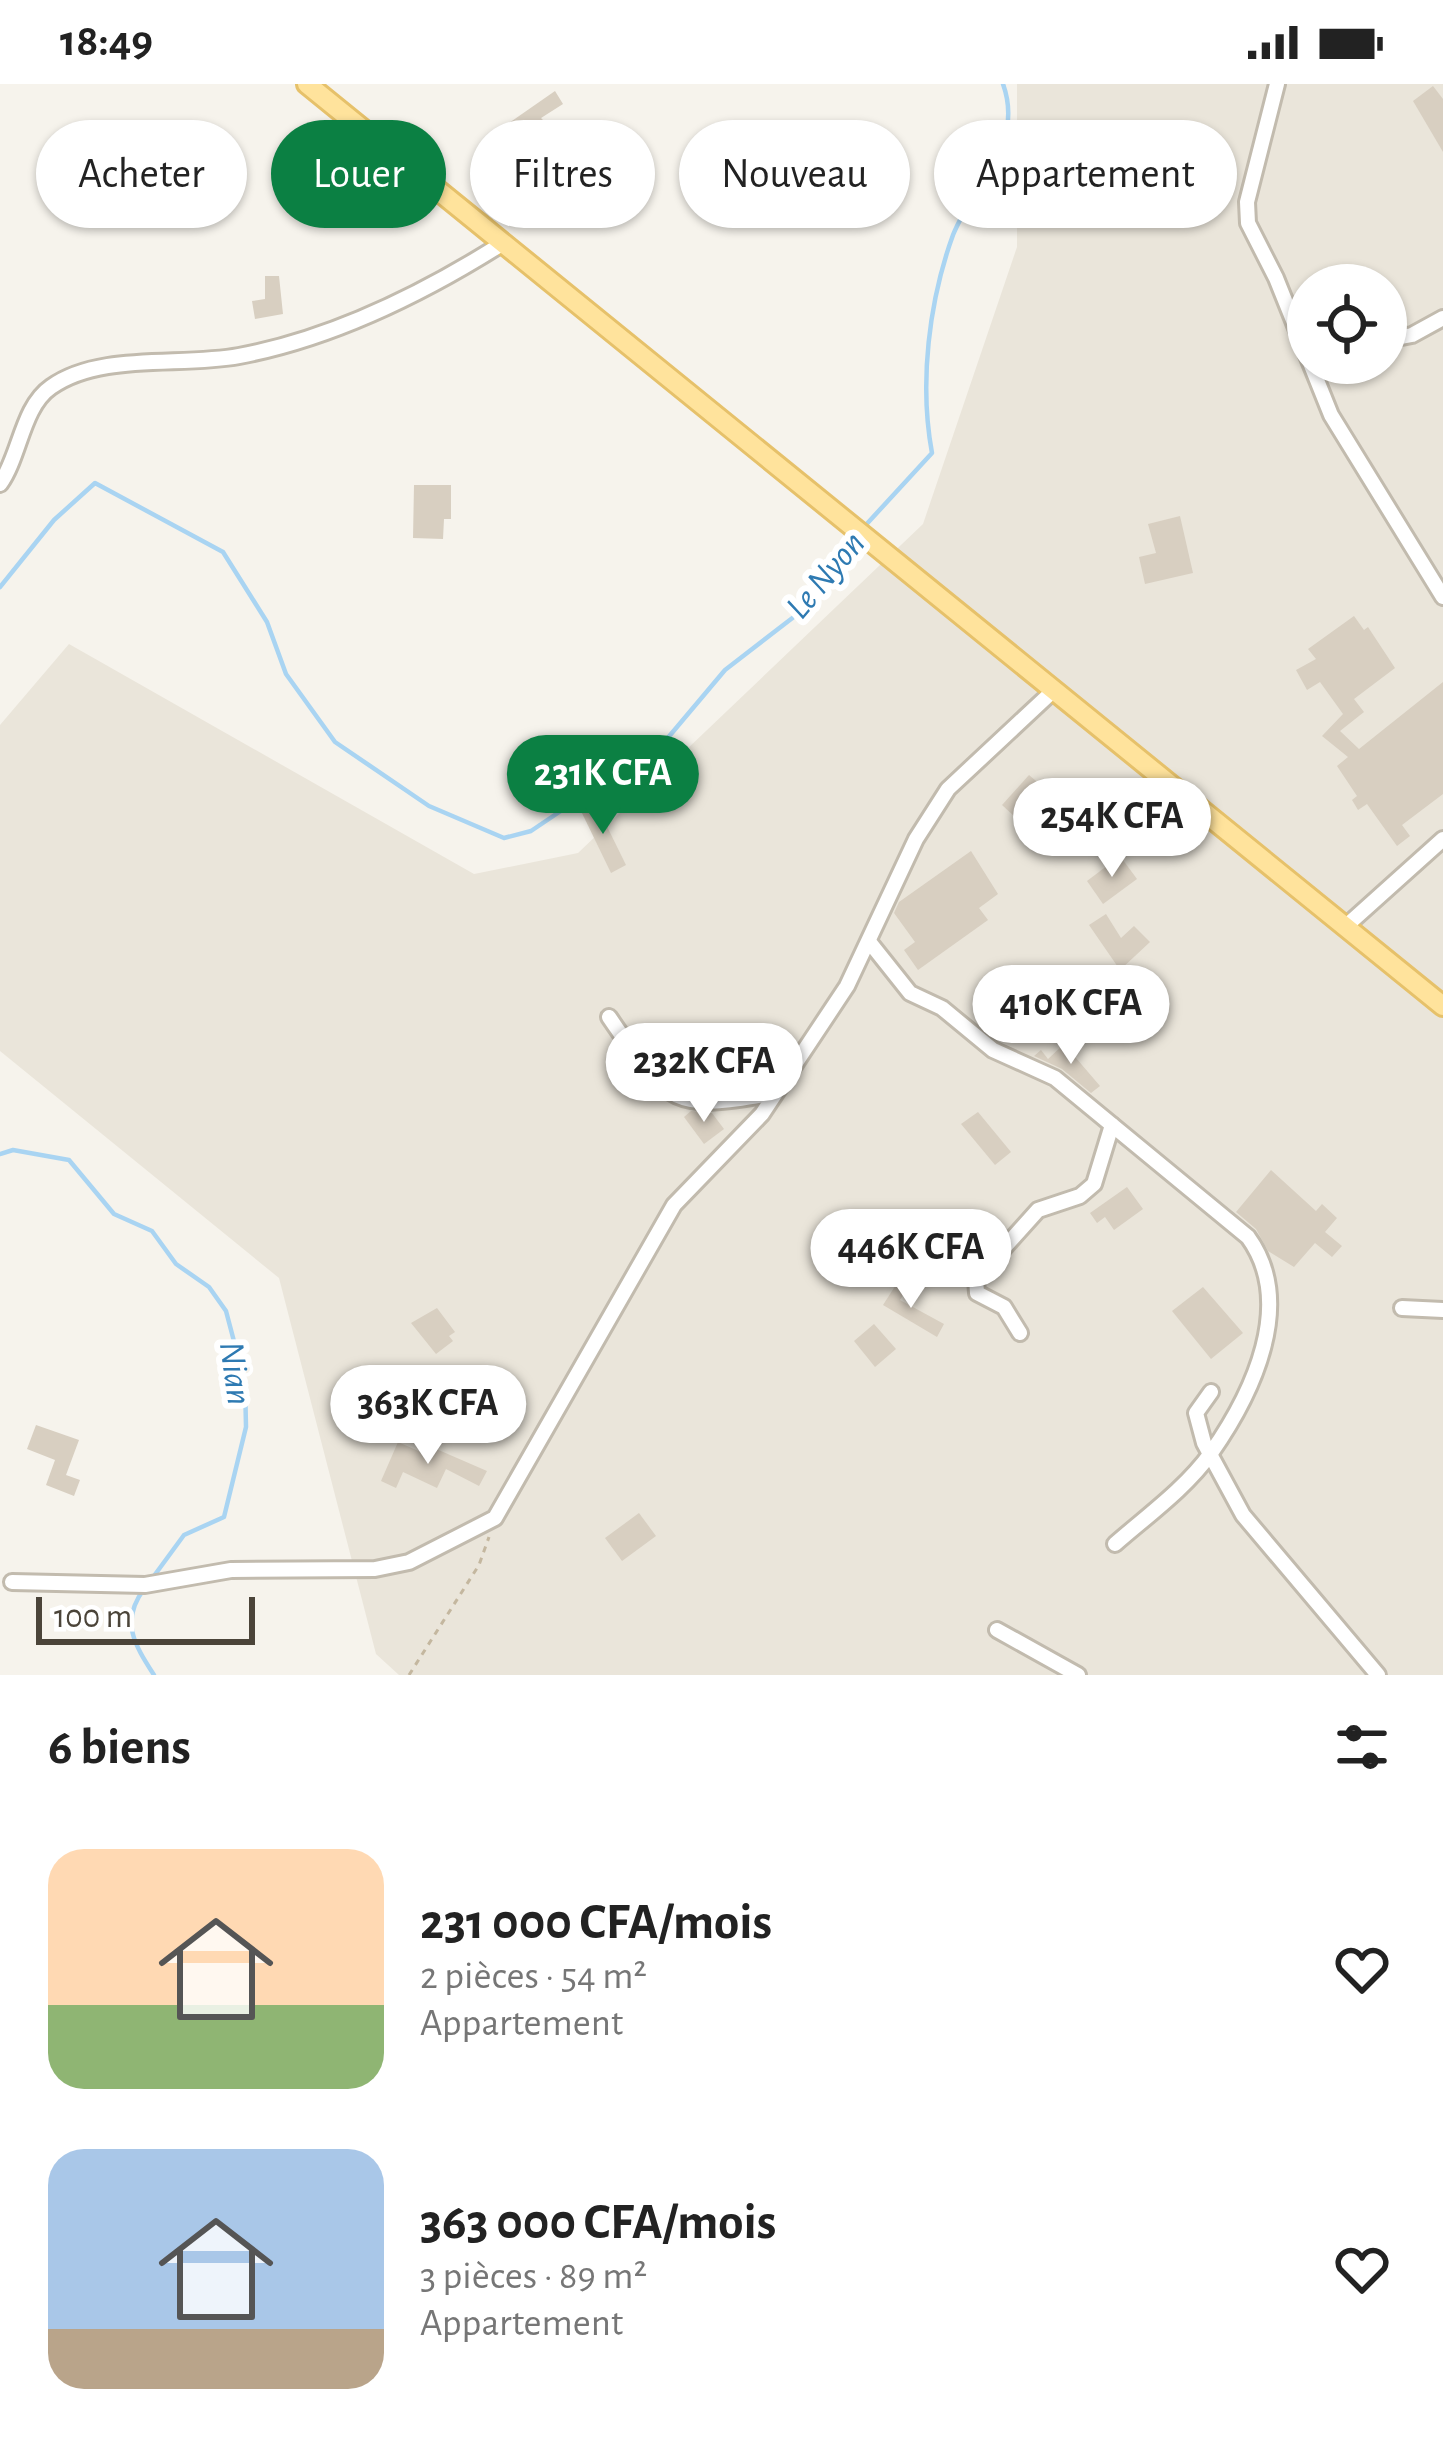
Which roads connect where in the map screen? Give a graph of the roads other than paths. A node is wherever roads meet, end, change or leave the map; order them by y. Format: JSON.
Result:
{"nodes":[{"id":1,"x":307,"y":84,"type":"edge"},
{"id":2,"x":1277,"y":84,"type":"edge"},
{"id":3,"x":500,"y":245,"type":"junction"},
{"id":4,"x":1287,"y":307,"type":"edge"},
{"id":5,"x":1443,"y":318,"type":"edge"},
{"id":6,"x":1407,"y":336,"type":"edge"},
{"id":7,"x":1317,"y":384,"type":"edge"},
{"id":8,"x":0,"y":484,"type":"edge"},
{"id":9,"x":1443,"y":597,"type":"edge"},
{"id":10,"x":1053,"y":691,"type":"junction"},
{"id":11,"x":1443,"y":839,"type":"edge"},
{"id":12,"x":1345,"y":927,"type":"junction"},
{"id":13,"x":871,"y":944,"type":"junction"},
{"id":14,"x":1443,"y":1006,"type":"edge"},
{"id":15,"x":609,"y":1017,"type":"dead end"},
{"id":16,"x":774,"y":1093,"type":"junction"},
{"id":17,"x":1112,"y":1125,"type":"junction"},
{"id":18,"x":1402,"y":1308,"type":"dead end"},
{"id":19,"x":1443,"y":1310,"type":"edge"},
{"id":20,"x":1020,"y":1333,"type":"dead end"},
{"id":21,"x":1211,"y":1392,"type":"dead end"},
{"id":22,"x":1210,"y":1455,"type":"junction"},
{"id":23,"x":1115,"y":1544,"type":"dead end"},
{"id":24,"x":12,"y":1582,"type":"dead end"},
{"id":25,"x":997,"y":1630,"type":"dead end"},
{"id":26,"x":1078,"y":1675,"type":"edge"},
{"id":27,"x":1378,"y":1675,"type":"edge"}],
"edges":[{"from":1,"to":3,"type":"main road"},
{"from":2,"to":4,"type":"street"},
{"from":3,"to":8,"type":"street"},
{"from":3,"to":10,"type":"main road"},
{"from":5,"to":6,"type":"street"},
{"from":7,"to":9,"type":"street"},
{"from":10,"to":12,"type":"main road"},
{"from":10,"to":13,"type":"street"},
{"from":11,"to":12,"type":"street"},
{"from":12,"to":14,"type":"main road"},
{"from":13,"to":16,"type":"street"},
{"from":13,"to":17,"type":"street"},
{"from":15,"to":16,"type":"street"},
{"from":16,"to":24,"type":"street"},
{"from":17,"to":20,"type":"street"},
{"from":17,"to":22,"type":"street"},
{"from":18,"to":19,"type":"street"},
{"from":21,"to":22,"type":"street"},
{"from":22,"to":23,"type":"street"},
{"from":22,"to":27,"type":"street"},
{"from":25,"to":26,"type":"street"}]}
